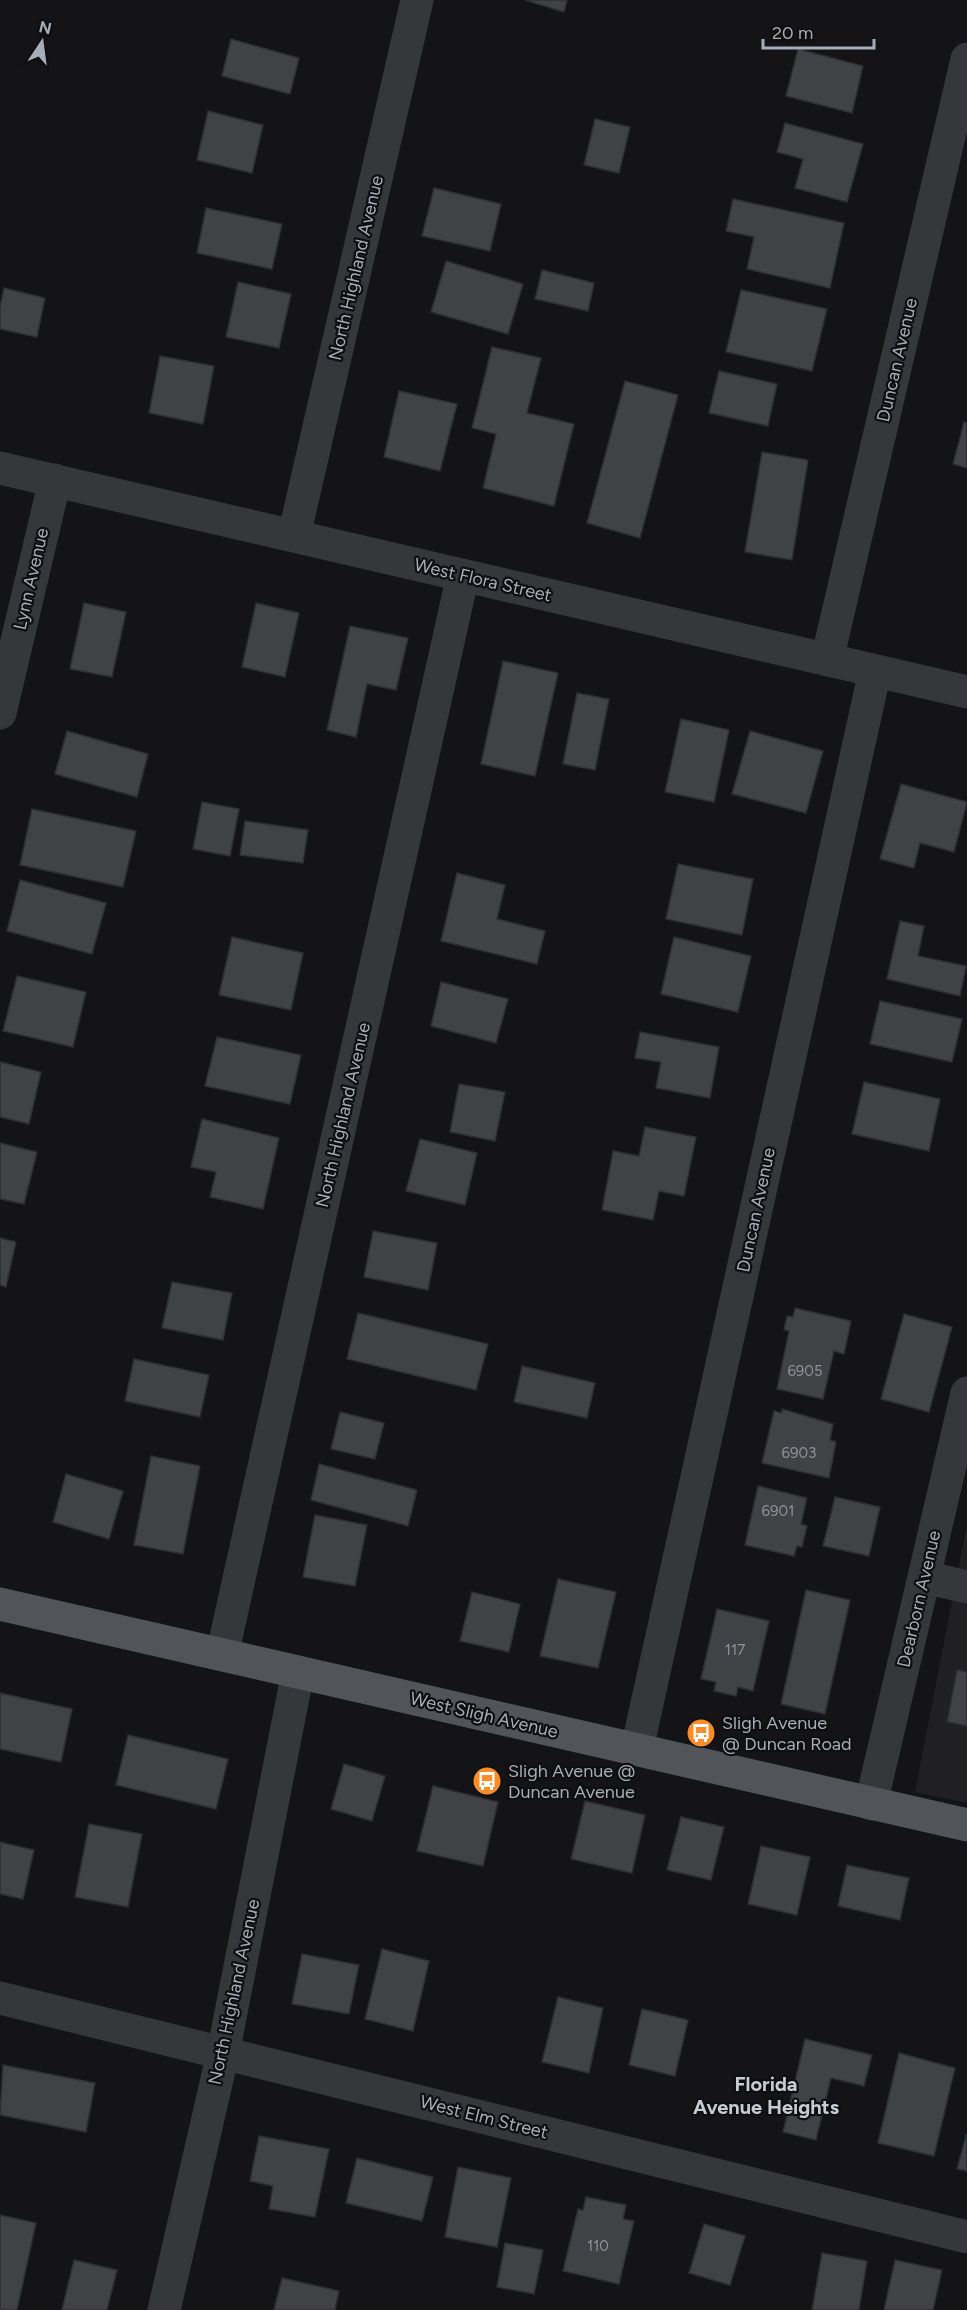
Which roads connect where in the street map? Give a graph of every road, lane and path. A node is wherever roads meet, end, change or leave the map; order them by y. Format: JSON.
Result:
{"nodes":[{"id":1,"x":417,"y":0,"type":"edge"},
{"id":2,"x":967,"y":59,"type":"edge"},
{"id":3,"x":0,"y":468,"type":"edge"},
{"id":4,"x":55,"y":480,"type":"junction"},
{"id":5,"x":294,"y":536,"type":"junction"},
{"id":6,"x":463,"y":575,"type":"junction"},
{"id":7,"x":827,"y":660,"type":"junction"},
{"id":8,"x":875,"y":671,"type":"junction"},
{"id":9,"x":967,"y":692,"type":"edge"},
{"id":10,"x":0,"y":713,"type":"edge"},
{"id":11,"x":967,"y":1393,"type":"edge"},
{"id":12,"x":924,"y":1577,"type":"junction"},
{"id":13,"x":967,"y":1587,"type":"edge"},
{"id":14,"x":0,"y":1604,"type":"edge"},
{"id":15,"x":222,"y":1655,"type":"junction"},
{"id":16,"x":298,"y":1672,"type":"junction"},
{"id":17,"x":637,"y":1749,"type":"junction"},
{"id":18,"x":871,"y":1804,"type":"junction"},
{"id":19,"x":967,"y":1825,"type":"edge"},
{"id":20,"x":0,"y":1998,"type":"edge"},
{"id":21,"x":223,"y":2053,"type":"junction"},
{"id":22,"x":967,"y":2237,"type":"edge"},
{"id":23,"x":164,"y":2310,"type":"edge"}],
"edges":[{"from":1,"to":5,"type":"street","name":"North Highland Avenue"},
{"from":2,"to":7,"type":"street","name":"Duncan Avenue"},
{"from":3,"to":4,"type":"street","name":"West Flora Street"},
{"from":4,"to":5,"type":"street","name":"West Flora Street"},
{"from":4,"to":10,"type":"street","name":"Lynn Avenue"},
{"from":5,"to":6,"type":"street","name":"West Flora Street"},
{"from":6,"to":7,"type":"street","name":"West Flora Street"},
{"from":6,"to":15,"type":"street","name":"North Highland Avenue"},
{"from":7,"to":8,"type":"street","name":"West Flora Street"},
{"from":8,"to":9,"type":"street","name":"West Flora Street"},
{"from":8,"to":17,"type":"street","name":"Duncan Avenue"},
{"from":11,"to":12,"type":"street","name":"Dearborn Avenue"},
{"from":12,"to":13,"type":"street"},
{"from":12,"to":18,"type":"street","name":"Dearborn Avenue"},
{"from":14,"to":15,"type":"main road","name":"West Sligh Avenue"},
{"from":15,"to":16,"type":"main road","name":"West Sligh Avenue"},
{"from":16,"to":17,"type":"main road","name":"West Sligh Avenue"},
{"from":16,"to":21,"type":"street","name":"North Highland Avenue"},
{"from":17,"to":18,"type":"main road","name":"West Sligh Avenue"},
{"from":18,"to":19,"type":"main road","name":"West Sligh Avenue"},
{"from":20,"to":21,"type":"street","name":"West Elm Street"},
{"from":21,"to":22,"type":"street","name":"West Elm Street"},
{"from":21,"to":23,"type":"street","name":"North Highland Avenue"}]}
